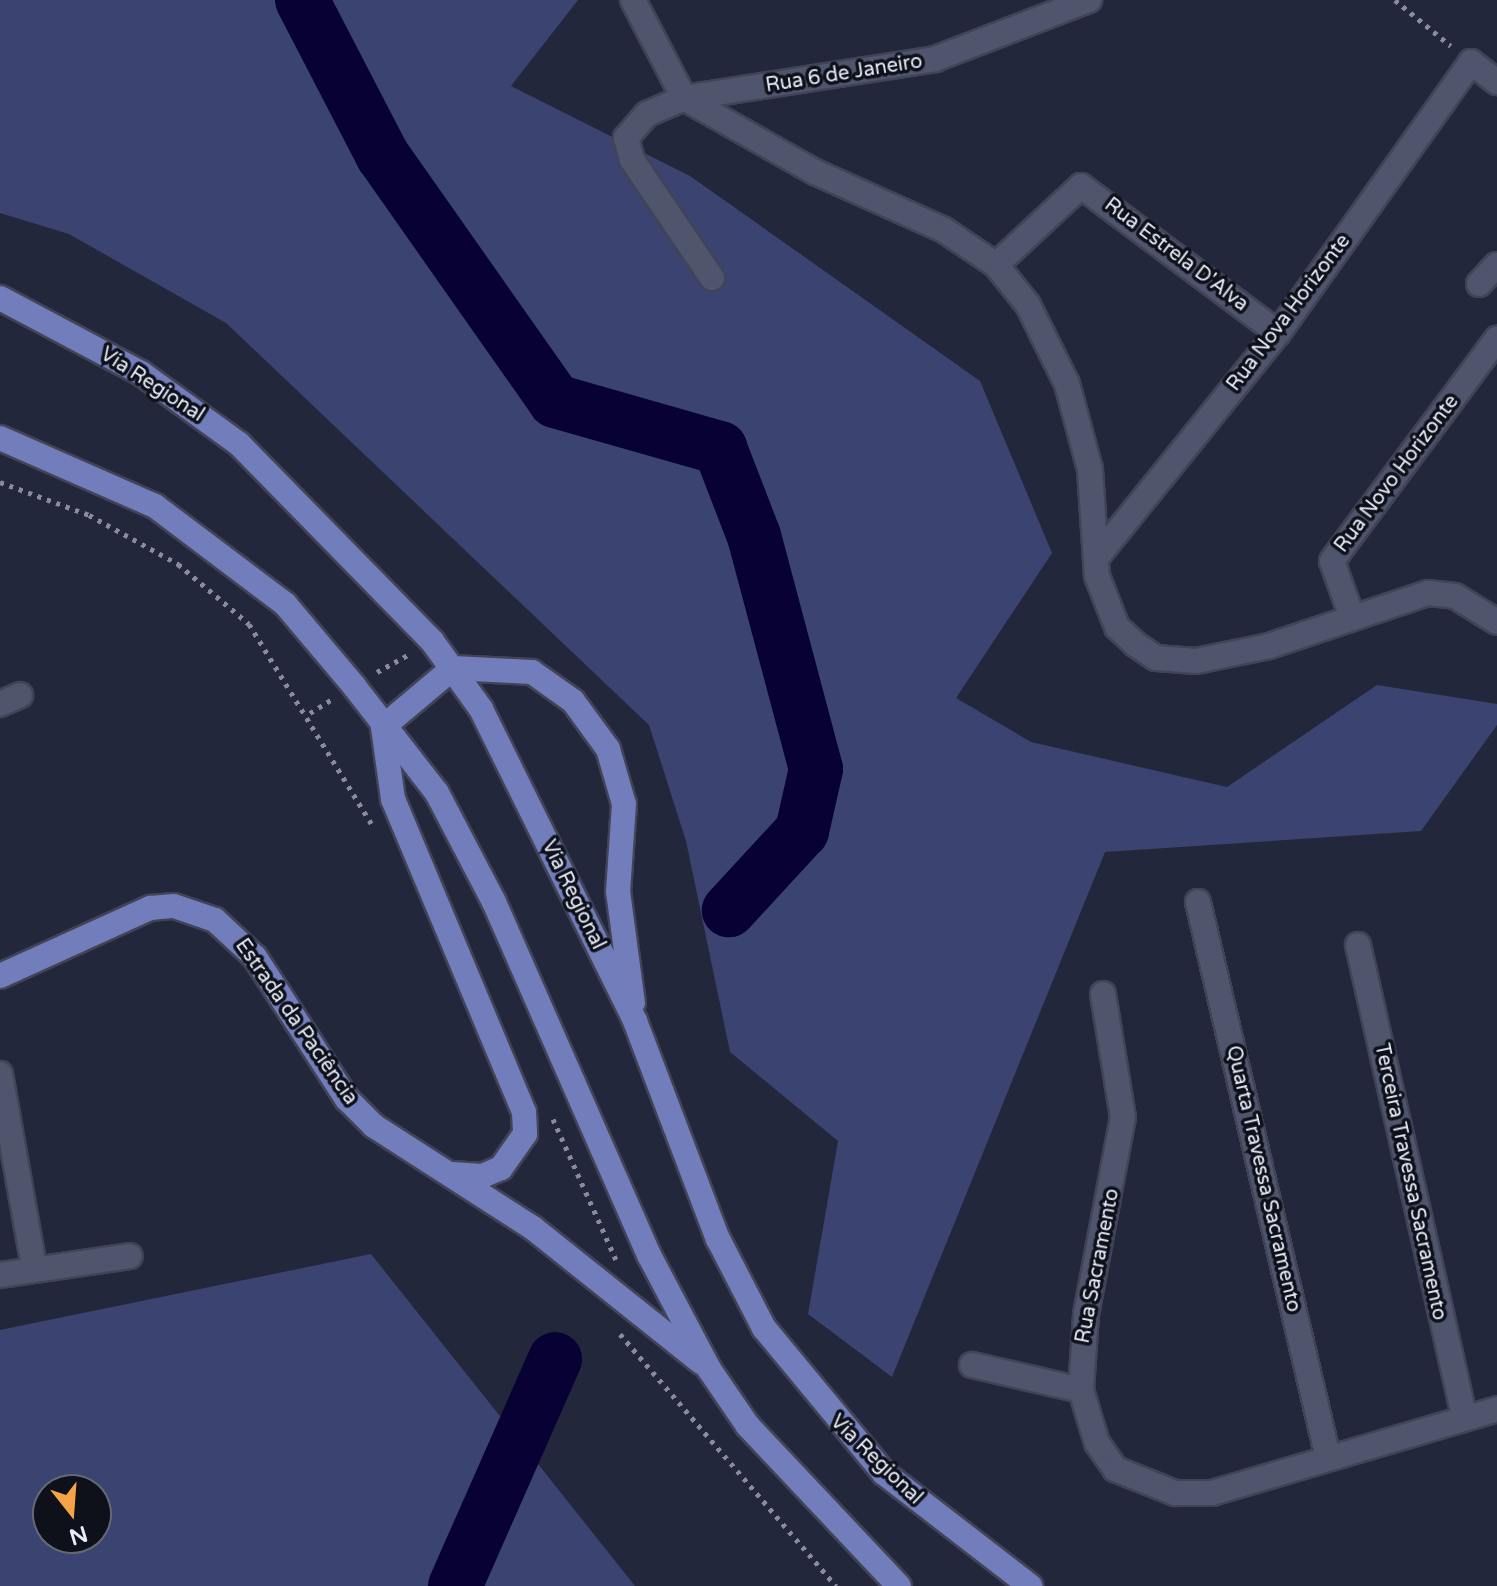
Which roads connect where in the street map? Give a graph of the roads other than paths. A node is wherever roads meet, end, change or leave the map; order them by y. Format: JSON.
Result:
{"nodes":[{"id":1,"x":633,"y":0,"type":"edge"},
{"id":2,"x":1089,"y":0,"type":"edge"},
{"id":3,"x":1497,"y":82,"type":"edge"},
{"id":4,"x":684,"y":98,"type":"junction"},
{"id":5,"x":996,"y":265,"type":"junction"},
{"id":6,"x":1497,"y":265,"type":"edge"},
{"id":7,"x":712,"y":278,"type":"dead end"},
{"id":8,"x":1479,"y":284,"type":"dead end"},
{"id":9,"x":0,"y":298,"type":"edge"},
{"id":10,"x":1278,"y":333,"type":"junction"},
{"id":11,"x":1497,"y":339,"type":"edge"},
{"id":12,"x":0,"y":438,"type":"edge"},
{"id":13,"x":1097,"y":557,"type":"junction"},
{"id":14,"x":1352,"y":617,"type":"junction"},
{"id":15,"x":1497,"y":622,"type":"edge"},
{"id":16,"x":453,"y":668,"type":"junction"},
{"id":17,"x":383,"y":727,"type":"junction"},
{"id":18,"x":1198,"y":902,"type":"dead end"},
{"id":19,"x":1358,"y":945,"type":"dead end"},
{"id":20,"x":0,"y":976,"type":"edge"},
{"id":21,"x":1103,"y":994,"type":"dead end"},
{"id":22,"x":635,"y":1021,"type":"junction"},
{"id":23,"x":0,"y":1074,"type":"edge"},
{"id":24,"x":450,"y":1173,"type":"junction"},
{"id":25,"x":130,"y":1256,"type":"dead end"},
{"id":26,"x":34,"y":1267,"type":"junction"},
{"id":27,"x":0,"y":1275,"type":"edge"},
{"id":28,"x":972,"y":1365,"type":"dead end"},
{"id":29,"x":709,"y":1369,"type":"junction"},
{"id":30,"x":1081,"y":1390,"type":"junction"},
{"id":31,"x":1497,"y":1409,"type":"edge"},
{"id":32,"x":1465,"y":1418,"type":"junction"},
{"id":33,"x":1328,"y":1457,"type":"junction"},
{"id":34,"x":899,"y":1586,"type":"edge"},
{"id":35,"x":1030,"y":1586,"type":"edge"}],
"edges":[{"from":1,"to":4,"type":"street"},
{"from":2,"to":4,"type":"street","name":"Rua 6 de Janeiro"},
{"from":3,"to":10,"type":"street","name":"Rua Nova Horizonte"},
{"from":4,"to":5,"type":"street"},
{"from":4,"to":7,"type":"street","name":"Rua 6 de Janeiro"},
{"from":5,"to":10,"type":"street","name":"Rua Estrela D'Alva"},
{"from":5,"to":13,"type":"street"},
{"from":6,"to":8,"type":"street"},
{"from":9,"to":16,"type":"main road","name":"Via Regional"},
{"from":10,"to":13,"type":"street","name":"Rua Nova Horizonte"},
{"from":11,"to":14,"type":"street","name":"Rua Novo Horizonte"},
{"from":12,"to":17,"type":"main road"},
{"from":13,"to":14,"type":"street"},
{"from":14,"to":15,"type":"street"},
{"from":16,"to":17,"type":"main road"},
{"from":16,"to":22,"type":"main road","name":"Via Regional"},
{"from":16,"to":22,"type":"main road"},
{"from":17,"to":24,"type":"main road","name":"Estrada da Paciência"},
{"from":17,"to":29,"type":"main road"},
{"from":18,"to":33,"type":"street","name":"Quarta Travessa Sacramento"},
{"from":19,"to":32,"type":"street","name":"Terceira Travessa Sacramento"},
{"from":20,"to":24,"type":"main road","name":"Estrada da Paciência"},
{"from":21,"to":30,"type":"street","name":"Rua Sacramento"},
{"from":22,"to":35,"type":"main road","name":"Via Regional"},
{"from":23,"to":26,"type":"street"},
{"from":24,"to":29,"type":"main road","name":"Estrada da Paciência"},
{"from":25,"to":26,"type":"street"},
{"from":26,"to":27,"type":"street"},
{"from":28,"to":30,"type":"street"},
{"from":29,"to":34,"type":"main road"},
{"from":30,"to":33,"type":"street","name":"Rua Sacramento"},
{"from":31,"to":32,"type":"street","name":"Rua Sacramento"},
{"from":32,"to":33,"type":"street","name":"Rua Sacramento"}]}
